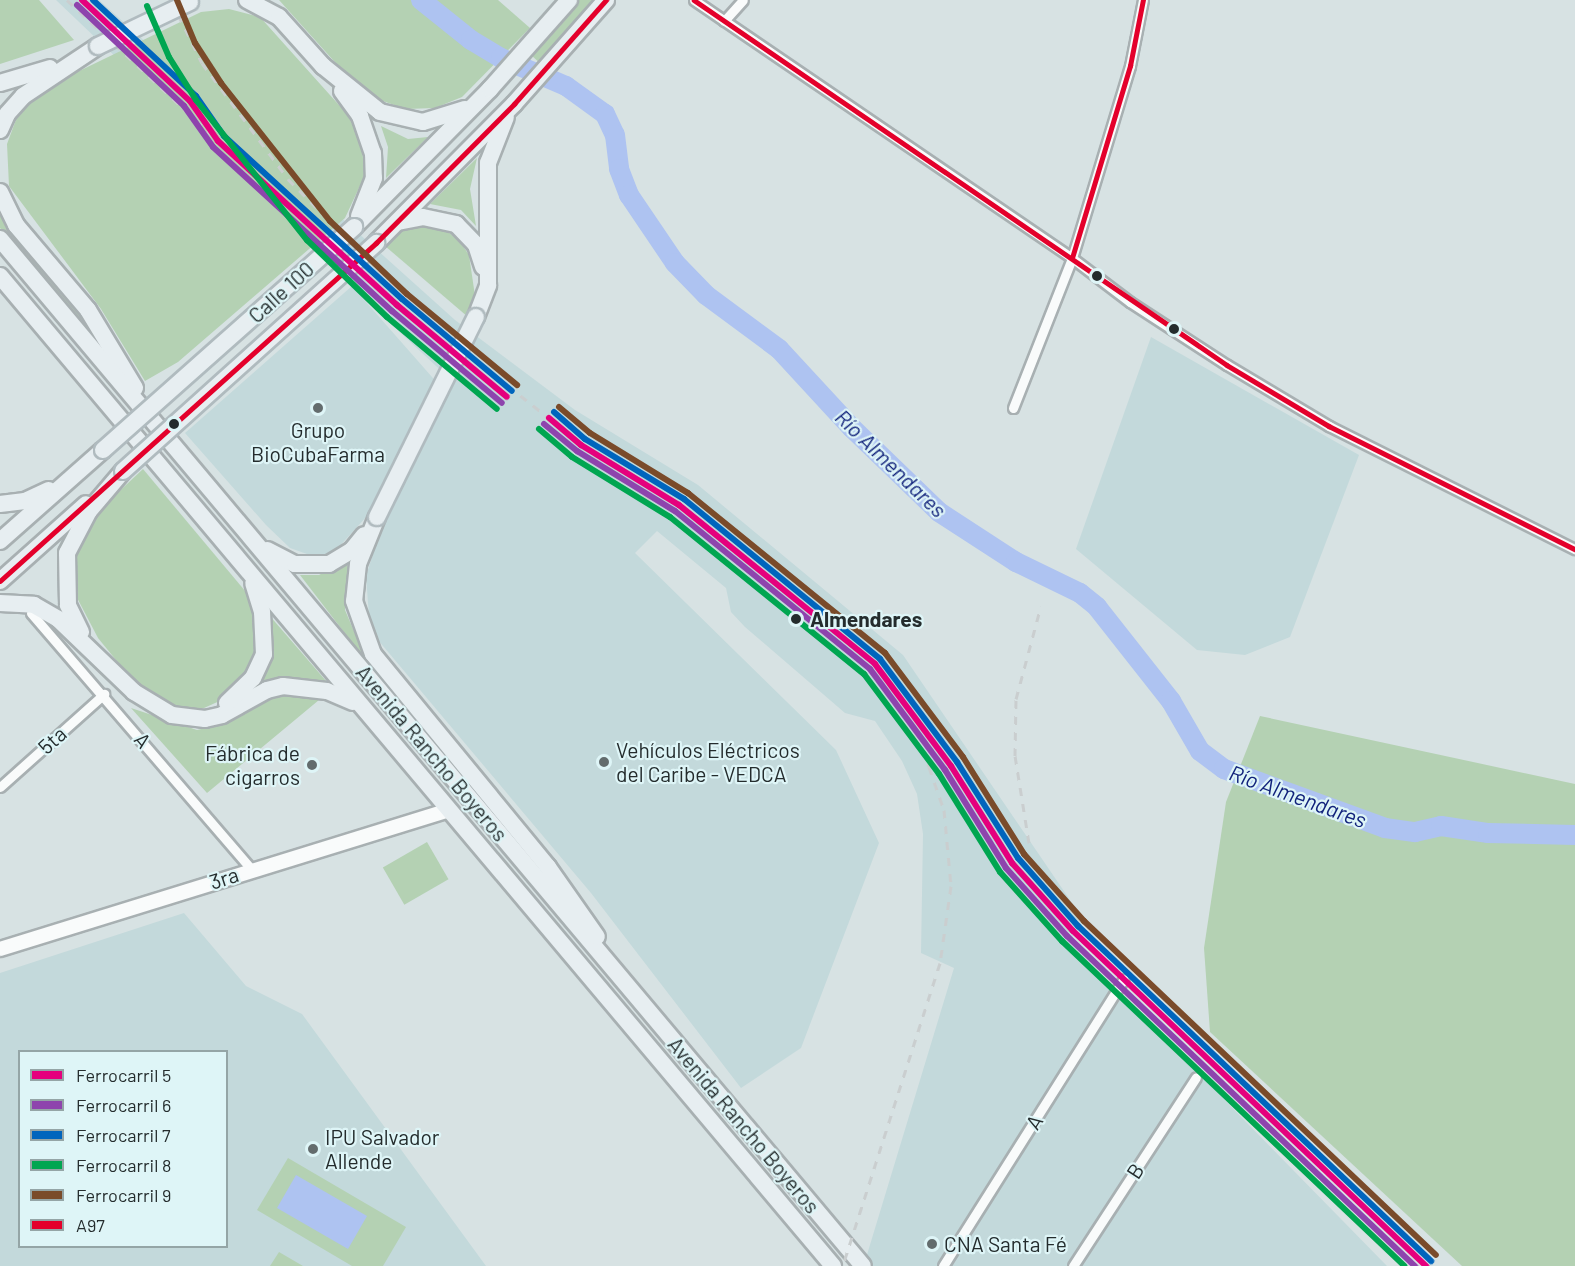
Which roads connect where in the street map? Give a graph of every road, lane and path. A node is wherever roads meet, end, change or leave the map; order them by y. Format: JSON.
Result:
{"nodes":[{"id":1,"x":247,"y":0,"type":"edge"},
{"id":2,"x":569,"y":0,"type":"edge"},
{"id":3,"x":606,"y":0,"type":"edge"},
{"id":4,"x":694,"y":0,"type":"edge"},
{"id":5,"x":743,"y":0,"type":"edge"},
{"id":6,"x":1143,"y":0,"type":"edge"},
{"id":7,"x":194,"y":1,"type":"edge"},
{"id":8,"x":724,"y":21,"type":"junction"},
{"id":9,"x":98,"y":46,"type":"junction"},
{"id":10,"x":323,"y":66,"type":"junction"},
{"id":11,"x":0,"y":83,"type":"edge"},
{"id":12,"x":514,"y":104,"type":"junction"},
{"id":13,"x":474,"y":105,"type":"junction"},
{"id":14,"x":0,"y":130,"type":"edge"},
{"id":15,"x":0,"y":192,"type":"edge"},
{"id":16,"x":397,"y":223,"type":"junction"},
{"id":17,"x":354,"y":227,"type":"junction"},
{"id":18,"x":0,"y":239,"type":"edge"},
{"id":19,"x":1072,"y":258,"type":"junction"},
{"id":20,"x":0,"y":276,"type":"edge"},
{"id":21,"x":0,"y":287,"type":"edge"},
{"id":22,"x":21,"y":301,"type":"junction"},
{"id":23,"x":476,"y":317,"type":"junction"},
{"id":24,"x":144,"y":408,"type":"junction"},
{"id":25,"x":1013,"y":408,"type":"dead end"},
{"id":26,"x":103,"y":450,"type":"junction"},
{"id":27,"x":123,"y":471,"type":"junction"},
{"id":28,"x":0,"y":504,"type":"edge"},
{"id":29,"x":377,"y":517,"type":"junction"},
{"id":30,"x":234,"y":518,"type":"junction"},
{"id":31,"x":0,"y":541,"type":"edge"},
{"id":32,"x":1575,"y":549,"type":"edge"},
{"id":33,"x":234,"y":554,"type":"junction"},
{"id":34,"x":0,"y":581,"type":"edge"},
{"id":35,"x":0,"y":603,"type":"edge"},
{"id":36,"x":31,"y":613,"type":"dead end"},
{"id":37,"x":95,"y":653,"type":"junction"},
{"id":38,"x":104,"y":694,"type":"junction"},
{"id":39,"x":358,"y":706,"type":"junction"},
{"id":40,"x":190,"y":718,"type":"junction"},
{"id":41,"x":0,"y":787,"type":"edge"},
{"id":42,"x":449,"y":810,"type":"junction"},
{"id":43,"x":252,"y":870,"type":"junction"},
{"id":44,"x":0,"y":949,"type":"edge"},
{"id":45,"x":1124,"y":979,"type":"dead end"},
{"id":46,"x":629,"y":990,"type":"junction"},
{"id":47,"x":1196,"y":1077,"type":"dead end"},
{"id":48,"x":833,"y":1266,"type":"edge"},
{"id":49,"x":863,"y":1266,"type":"edge"},
{"id":50,"x":943,"y":1266,"type":"edge"},
{"id":51,"x":1073,"y":1266,"type":"edge"}],
"edges":[{"from":1,"to":10,"type":"highway"},
{"from":2,"to":13,"type":"highway","name":"Calle 100"},
{"from":3,"to":12,"type":"highway","name":"Calle 100"},
{"from":4,"to":8,"type":"street"},
{"from":5,"to":8,"type":"street"},
{"from":6,"to":19,"type":"street"},
{"from":7,"to":9,"type":"highway","bridge":true},
{"from":8,"to":19,"type":"street"},
{"from":9,"to":11,"type":"highway"},
{"from":9,"to":14,"type":"highway"},
{"from":10,"to":13,"type":"highway"},
{"from":10,"to":17,"type":"highway"},
{"from":12,"to":16,"type":"highway","name":"Calle 100"},
{"from":12,"to":23,"type":"highway"},
{"from":13,"to":17,"type":"highway","name":"Calle 100"},
{"from":15,"to":24,"type":"highway"},
{"from":16,"to":23,"type":"highway"},
{"from":16,"to":27,"type":"highway","name":"Calle 100","bridge":true},
{"from":17,"to":26,"type":"highway","name":"Calle 100","bridge":true},
{"from":18,"to":24,"type":"highway","name":"Avenida Rancho Boyeros"},
{"from":19,"to":25,"type":"street"},
{"from":19,"to":32,"type":"street"},
{"from":20,"to":22,"type":"highway","name":"Avenida Rancho Boyeros"},
{"from":21,"to":22,"type":"highway"},
{"from":22,"to":33,"type":"highway","name":"Avenida Rancho Boyeros"},
{"from":23,"to":29,"type":"highway","bridge":true},
{"from":24,"to":30,"type":"highway","name":"Avenida Rancho Boyeros"},
{"from":26,"to":28,"type":"highway"},
{"from":26,"to":31,"type":"highway","name":"Calle 100"},
{"from":27,"to":34,"type":"highway","name":"Calle 100"},
{"from":27,"to":37,"type":"highway"},
{"from":29,"to":30,"type":"highway"},
{"from":29,"to":46,"type":"highway"},
{"from":30,"to":46,"type":"highway","name":"Avenida Rancho Boyeros"},
{"from":33,"to":39,"type":"highway","name":"Avenida Rancho Boyeros"},
{"from":33,"to":40,"type":"highway"},
{"from":35,"to":37,"type":"highway"},
{"from":36,"to":38,"type":"street","name":"A"},
{"from":37,"to":40,"type":"highway"},
{"from":38,"to":41,"type":"street","name":"5ta"},
{"from":38,"to":43,"type":"street","name":"A"},
{"from":39,"to":40,"type":"highway"},
{"from":39,"to":42,"type":"highway","name":"Avenida Rancho Boyeros"},
{"from":42,"to":43,"type":"street","name":"3ra"},
{"from":42,"to":48,"type":"highway","name":"Avenida Rancho Boyeros"},
{"from":43,"to":44,"type":"street","name":"3ra"},
{"from":45,"to":50,"type":"street","name":"A"},
{"from":46,"to":49,"type":"highway","name":"Avenida Rancho Boyeros"},
{"from":47,"to":51,"type":"street","name":"B"}]}
